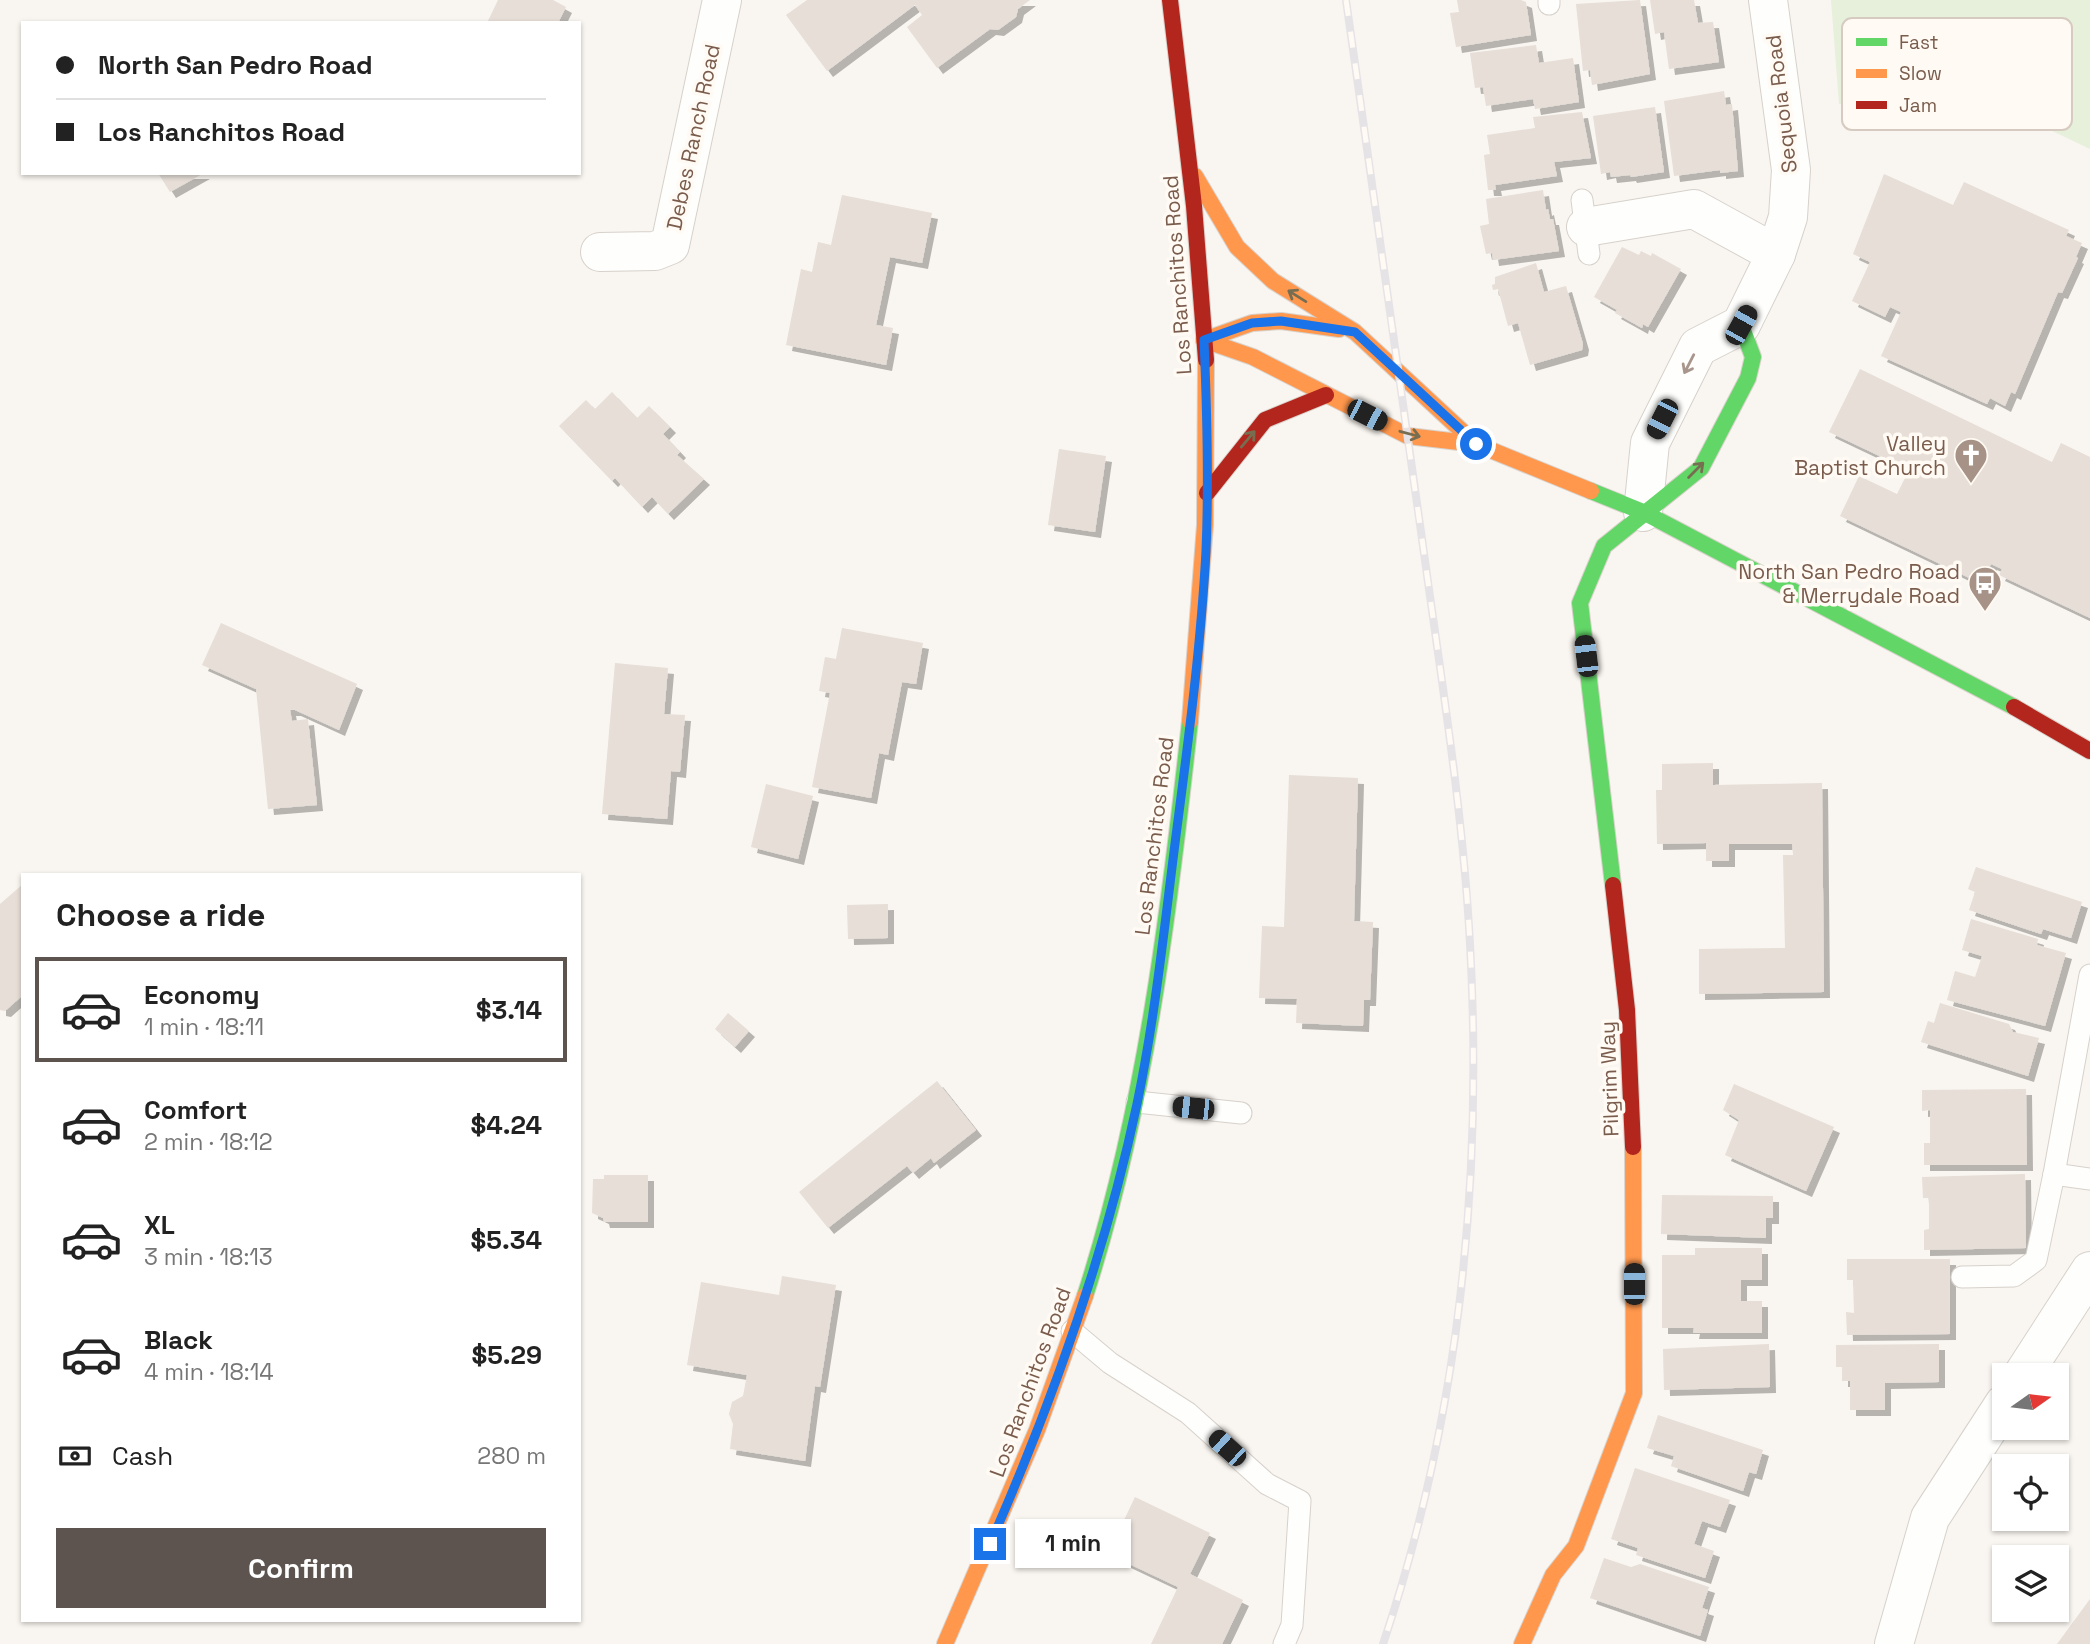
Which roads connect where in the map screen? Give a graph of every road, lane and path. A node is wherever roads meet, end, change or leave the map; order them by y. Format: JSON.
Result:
{"nodes":[{"id":1,"x":722,"y":0,"type":"edge"},
{"id":2,"x":1170,"y":0,"type":"edge"},
{"id":3,"x":1768,"y":0,"type":"edge"},
{"id":4,"x":1189,"y":166,"type":"junction"},
{"id":5,"x":1586,"y":227,"type":"dead end"},
{"id":6,"x":600,"y":252,"type":"dead end"},
{"id":7,"x":1776,"y":254,"type":"junction"},
{"id":8,"x":1741,"y":325,"type":"junction"},
{"id":9,"x":1355,"y":332,"type":"junction"},
{"id":10,"x":1204,"y":340,"type":"junction"},
{"id":11,"x":1326,"y":395,"type":"junction"},
{"id":12,"x":1476,"y":444,"type":"junction"},
{"id":13,"x":1207,"y":493,"type":"junction"},
{"id":14,"x":1643,"y":512,"type":"junction"},
{"id":15,"x":2090,"y":751,"type":"edge"},
{"id":16,"x":2090,"y":975,"type":"edge"},
{"id":17,"x":1137,"y":1102,"type":"junction"},
{"id":18,"x":1241,"y":1113,"type":"dead end"},
{"id":19,"x":2054,"y":1174,"type":"junction"},
{"id":20,"x":2090,"y":1179,"type":"edge"},
{"id":21,"x":2090,"y":1270,"type":"edge"},
{"id":22,"x":1962,"y":1277,"type":"dead end"},
{"id":23,"x":1072,"y":1331,"type":"junction"},
{"id":24,"x":2030,"y":1363,"type":"edge"},
{"id":25,"x":1992,"y":1422,"type":"edge"},
{"id":26,"x":945,"y":1644,"type":"edge"},
{"id":27,"x":1284,"y":1644,"type":"edge"},
{"id":28,"x":1522,"y":1644,"type":"edge"},
{"id":29,"x":1895,"y":1644,"type":"edge"}],
"edges":[{"from":1,"to":6,"type":"street","name":"Debes Ranch Road"},
{"from":2,"to":4,"type":"main road","name":"Los Ranchitos Road"},
{"from":3,"to":7,"type":"street","name":"Sequoia Road"},
{"from":9,"to":4,"type":"main road","one_way":true},
{"from":4,"to":10,"type":"main road","name":"Los Ranchitos Road"},
{"from":5,"to":7,"type":"street"},
{"from":7,"to":8,"type":"street","name":"Sequoia Road"},
{"from":8,"to":14,"type":"street","one_way":true},
{"from":14,"to":8,"type":"main road","one_way":true},
{"from":9,"to":10,"type":"main road"},
{"from":9,"to":12,"type":"main road"},
{"from":10,"to":11,"type":"main road"},
{"from":10,"to":13,"type":"main road","name":"Los Ranchitos Road"},
{"from":11,"to":12,"type":"main road","one_way":true},
{"from":13,"to":11,"type":"main road","one_way":true},
{"from":12,"to":14,"type":"main road"},
{"from":13,"to":17,"type":"main road","name":"Los Ranchitos Road"},
{"from":14,"to":15,"type":"main road"},
{"from":14,"to":28,"type":"main road","name":"Pilgrim Way"},
{"from":16,"to":19,"type":"lane"},
{"from":17,"to":18,"type":"lane"},
{"from":17,"to":23,"type":"main road","name":"Los Ranchitos Road"},
{"from":19,"to":20,"type":"lane"},
{"from":19,"to":22,"type":"lane"},
{"from":21,"to":24,"type":"street"},
{"from":23,"to":26,"type":"main road","name":"Los Ranchitos Road"},
{"from":23,"to":27,"type":"lane"},
{"from":25,"to":29,"type":"street"}]}
